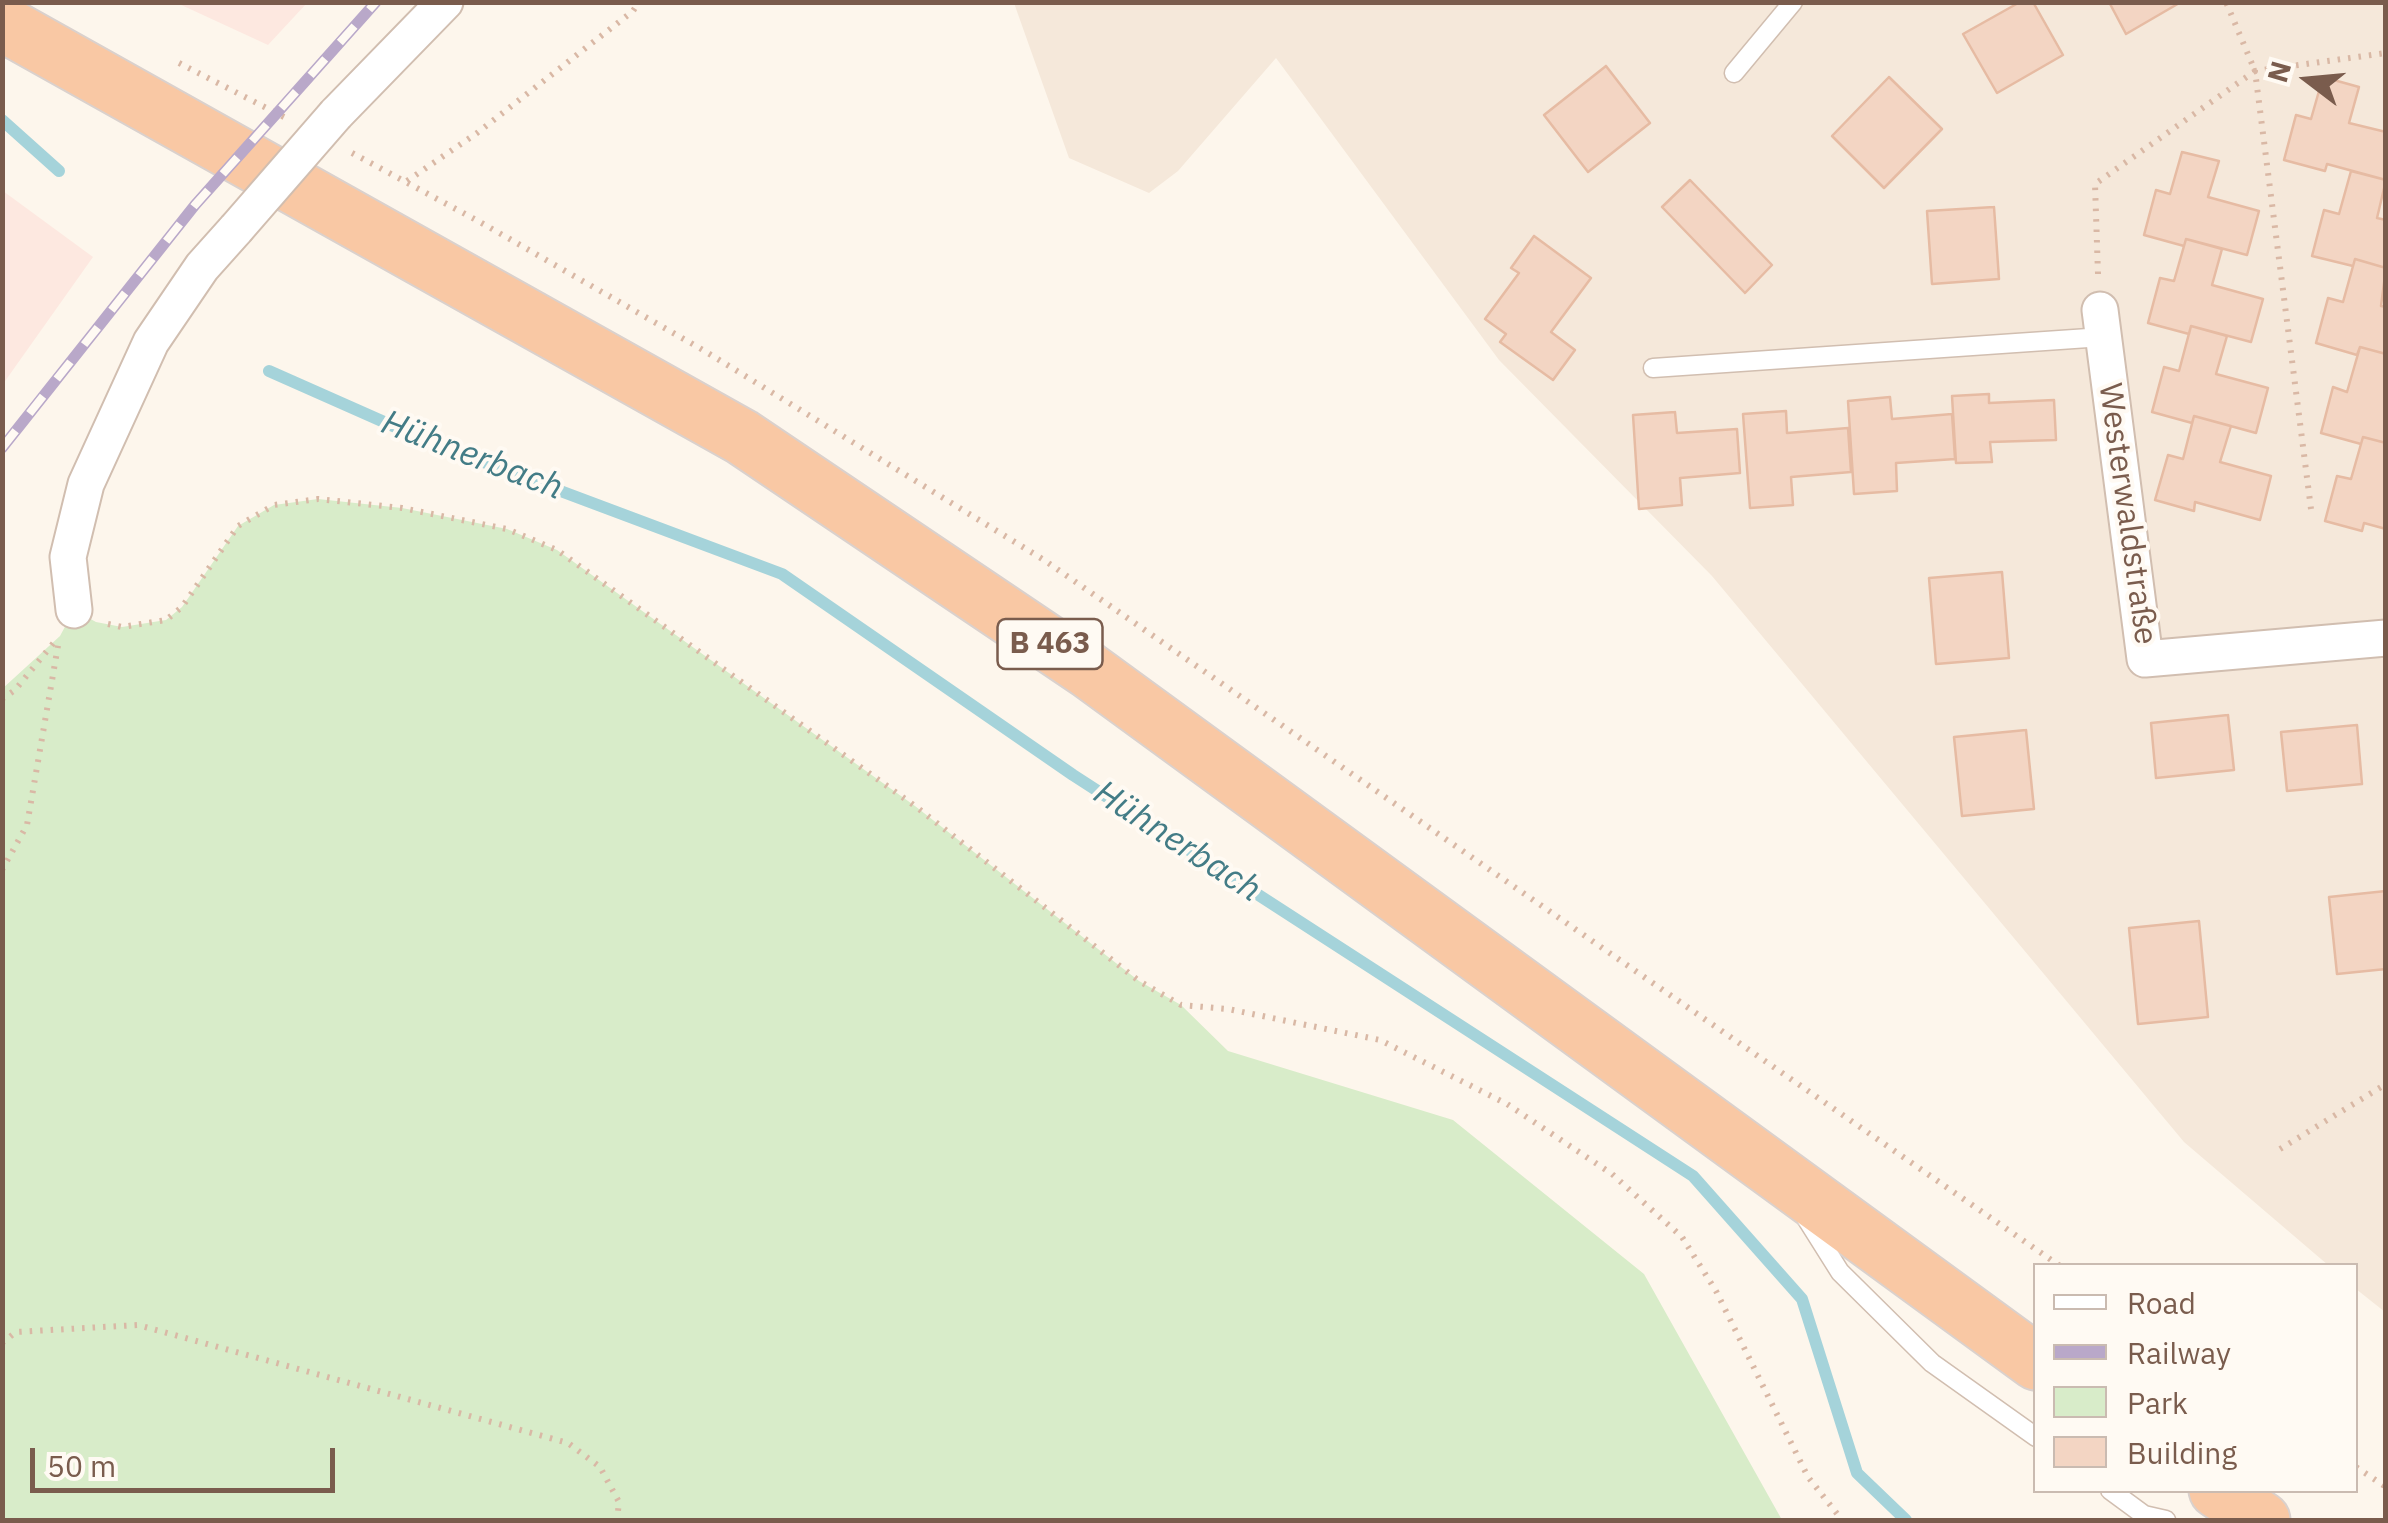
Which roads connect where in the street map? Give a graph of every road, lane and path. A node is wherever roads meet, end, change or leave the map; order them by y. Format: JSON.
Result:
{"nodes":[{"id":1,"x":445,"y":2,"type":"edge"},
{"id":2,"x":639,"y":2,"type":"edge"},
{"id":3,"x":1793,"y":2,"type":"edge"},
{"id":4,"x":2226,"y":2,"type":"edge"},
{"id":5,"x":2,"y":23,"type":"edge"},
{"id":6,"x":2386,"y":53,"type":"edge"},
{"id":7,"x":166,"y":56,"type":"dead end"},
{"id":8,"x":2255,"y":71,"type":"junction"},
{"id":9,"x":1734,"y":73,"type":"dead end"},
{"id":10,"x":286,"y":118,"type":"dead end"},
{"id":11,"x":337,"y":130,"type":"junction"},
{"id":12,"x":407,"y":181,"type":"junction"},
{"id":13,"x":2101,"y":324,"type":"junction"},
{"id":14,"x":1653,"y":368,"type":"dead end"},
{"id":15,"x":2311,"y":509,"type":"dead end"},
{"id":16,"x":74,"y":610,"type":"joint"},
{"id":17,"x":2386,"y":638,"type":"edge"},
{"id":18,"x":2,"y":699,"type":"edge"},
{"id":19,"x":2,"y":870,"type":"edge"},
{"id":20,"x":2386,"y":1084,"type":"edge"},
{"id":21,"x":2280,"y":1149,"type":"dead end"},
{"id":22,"x":1779,"y":1175,"type":"junction"},
{"id":23,"x":2056,"y":1263,"type":"edge"},
{"id":24,"x":2,"y":1343,"type":"edge"},
{"id":25,"x":2033,"y":1360,"type":"edge"},
{"id":26,"x":2033,"y":1435,"type":"edge"},
{"id":27,"x":2358,"y":1468,"type":"edge"},
{"id":28,"x":2386,"y":1487,"type":"edge"},
{"id":29,"x":2114,"y":1493,"type":"edge"},
{"id":30,"x":2222,"y":1493,"type":"edge"},
{"id":31,"x":617,"y":1520,"type":"edge"},
{"id":32,"x":1842,"y":1520,"type":"edge"},
{"id":33,"x":2166,"y":1520,"type":"edge"},
{"id":34,"x":2262,"y":1520,"type":"edge"}],
"edges":[{"from":1,"to":11,"type":"street"},
{"from":2,"to":12,"type":"path"},
{"from":3,"to":9,"type":"lane"},
{"from":4,"to":8,"type":"path"},
{"from":5,"to":22,"type":"highway","number":"B 463"},
{"from":6,"to":8,"type":"path"},
{"from":7,"to":10,"type":"path"},
{"from":8,"to":13,"type":"path"},
{"from":8,"to":15,"type":"path"},
{"from":11,"to":12,"type":"path"},
{"from":11,"to":16,"type":"street","bridge":true},
{"from":12,"to":23,"type":"path"},
{"from":13,"to":14,"type":"lane"},
{"from":13,"to":17,"type":"street","name":"Westerwaldstraße"},
{"from":16,"to":32,"type":"path"},
{"from":18,"to":19,"type":"path"},
{"from":20,"to":21,"type":"path"},
{"from":22,"to":25,"type":"highway","number":"B 463"},
{"from":22,"to":26,"type":"lane"},
{"from":24,"to":31,"type":"path"},
{"from":27,"to":28,"type":"path"},
{"from":29,"to":33,"type":"lane"},
{"from":30,"to":34,"type":"highway"}]}
